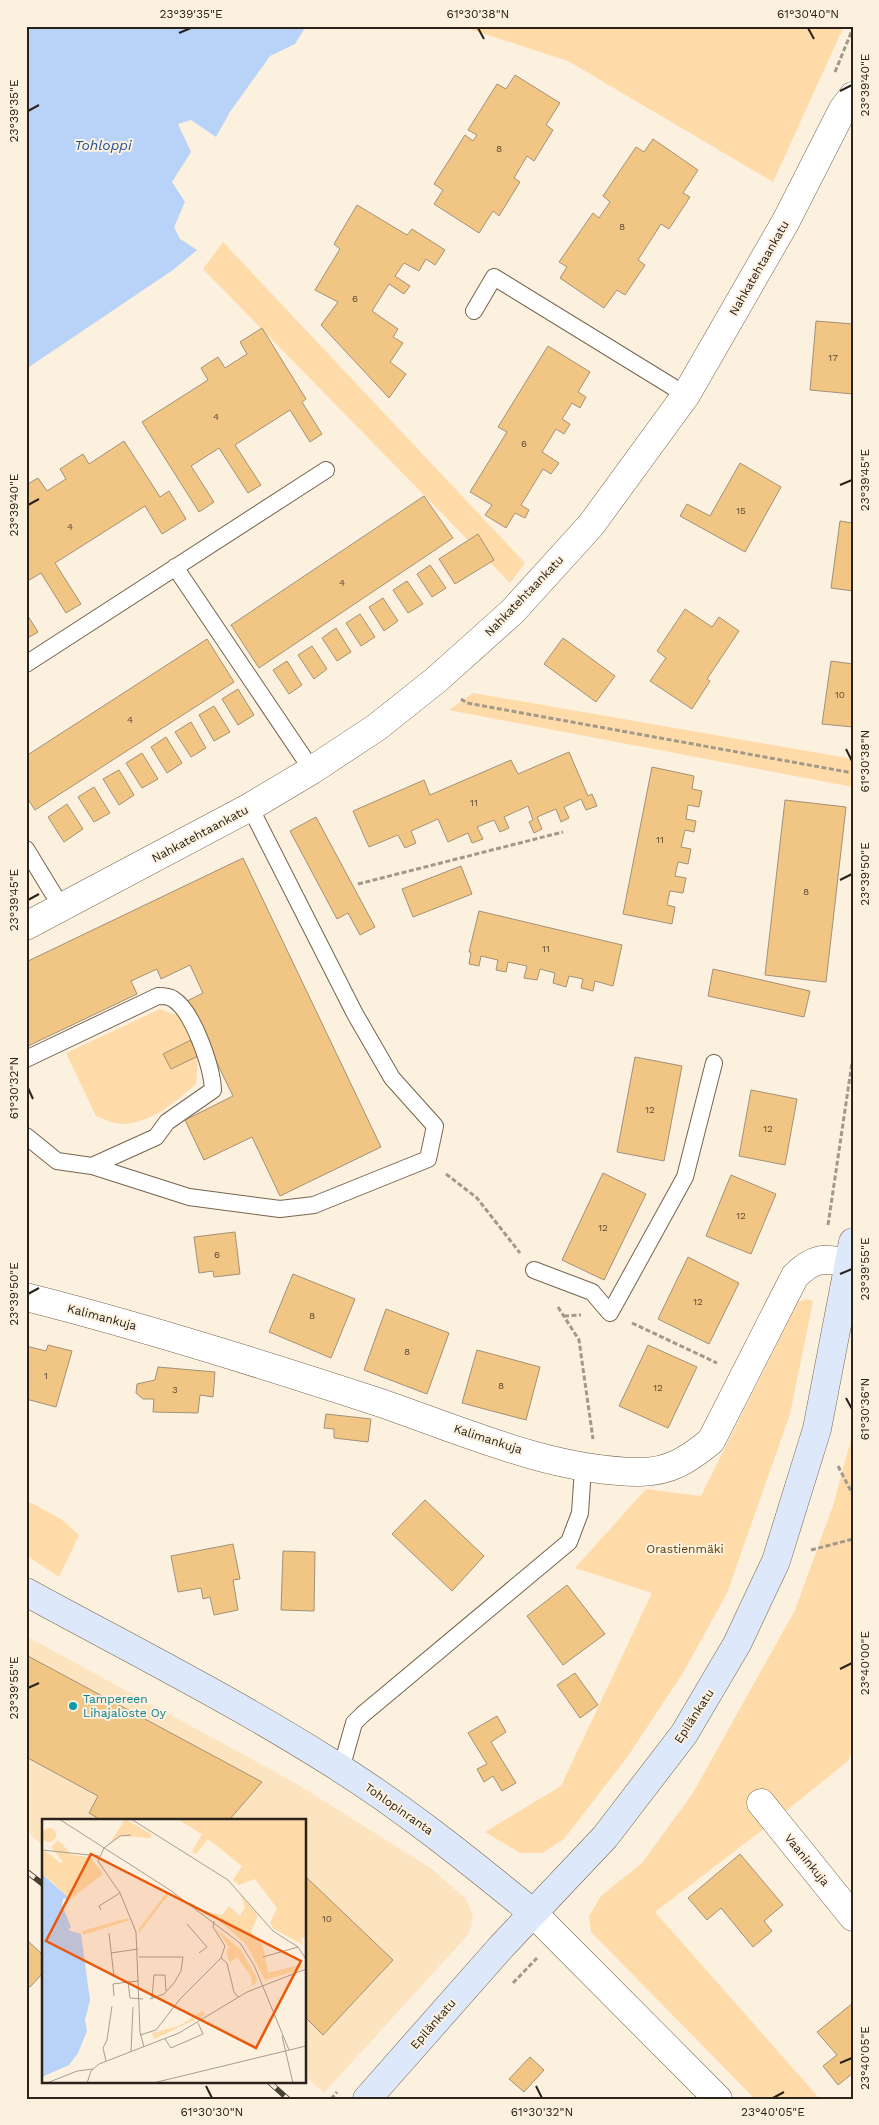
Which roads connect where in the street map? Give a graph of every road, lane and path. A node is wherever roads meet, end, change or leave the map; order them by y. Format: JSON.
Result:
{"nodes":[{"id":1,"x":853,"y":28,"type":"edge"},
{"id":2,"x":831,"y":81,"type":"dead end"},
{"id":3,"x":853,"y":96,"type":"edge"},
{"id":4,"x":474,"y":310,"type":"dead end"},
{"id":5,"x":686,"y":395,"type":"junction"},
{"id":6,"x":326,"y":470,"type":"dead end"},
{"id":7,"x":176,"y":567,"type":"junction"},
{"id":8,"x":26,"y":664,"type":"edge"},
{"id":9,"x":436,"y":680,"type":"junction"},
{"id":10,"x":312,"y":770,"type":"junction"},
{"id":11,"x":853,"y":774,"type":"edge"},
{"id":12,"x":250,"y":807,"type":"junction"},
{"id":13,"x":564,"y":832,"type":"dead end"},
{"id":14,"x":26,"y":849,"type":"edge"},
{"id":15,"x":358,"y":884,"type":"dead end"},
{"id":16,"x":62,"y":908,"type":"junction"},
{"id":17,"x":26,"y":926,"type":"edge"},
{"id":18,"x":853,"y":1056,"type":"edge"},
{"id":19,"x":26,"y":1059,"type":"edge"},
{"id":20,"x":714,"y":1063,"type":"dead end"},
{"id":21,"x":26,"y":1136,"type":"edge"},
{"id":22,"x":428,"y":1159,"type":"junction"},
{"id":23,"x":92,"y":1166,"type":"junction"},
{"id":24,"x":851,"y":1252,"type":"edge"},
{"id":25,"x":823,"y":1259,"type":"junction"},
{"id":26,"x":534,"y":1270,"type":"junction"},
{"id":27,"x":26,"y":1297,"type":"edge"},
{"id":28,"x":652,"y":1331,"type":"dead end"},
{"id":29,"x":706,"y":1357,"type":"dead end"},
{"id":30,"x":838,"y":1466,"type":"dead end"},
{"id":31,"x":591,"y":1469,"type":"junction"},
{"id":32,"x":853,"y":1495,"type":"edge"},
{"id":33,"x":853,"y":1539,"type":"edge"},
{"id":34,"x":810,"y":1550,"type":"dead end"},
{"id":35,"x":26,"y":1592,"type":"edge"},
{"id":36,"x":341,"y":1769,"type":"junction"},
{"id":37,"x":761,"y":1803,"type":"dead end"},
{"id":38,"x":533,"y":1913,"type":"junction"},
{"id":39,"x":853,"y":1916,"type":"edge"},
{"id":40,"x":338,"y":2091,"type":"dead end"},
{"id":41,"x":331,"y":2099,"type":"edge"},
{"id":42,"x":368,"y":2099,"type":"edge"},
{"id":43,"x":718,"y":2099,"type":"edge"}],
"edges":[{"from":1,"to":2,"type":"path"},
{"from":3,"to":5,"type":"street","name":"Nahkatehtaankatu"},
{"from":4,"to":5,"type":"lane"},
{"from":5,"to":9,"type":"street","name":"Nahkatehtaankatu"},
{"from":6,"to":7,"type":"lane"},
{"from":7,"to":8,"type":"lane"},
{"from":7,"to":10,"type":"lane"},
{"from":9,"to":10,"type":"street","name":"Nahkatehtaankatu"},
{"from":9,"to":11,"type":"path"},
{"from":10,"to":12,"type":"street","name":"Nahkatehtaankatu"},
{"from":12,"to":16,"type":"street","name":"Nahkatehtaankatu"},
{"from":12,"to":22,"type":"lane"},
{"from":13,"to":15,"type":"path"},
{"from":14,"to":16,"type":"lane"},
{"from":16,"to":17,"type":"street","name":"Nahkatehtaankatu"},
{"from":18,"to":25,"type":"path"},
{"from":19,"to":23,"type":"lane"},
{"from":20,"to":26,"type":"lane"},
{"from":21,"to":23,"type":"lane"},
{"from":22,"to":23,"type":"lane"},
{"from":22,"to":26,"type":"path"},
{"from":24,"to":25,"type":"street"},
{"from":24,"to":38,"type":"street","name":"Epilänkatu"},
{"from":25,"to":31,"type":"street","name":"Kalimankuja"},
{"from":26,"to":31,"type":"path"},
{"from":27,"to":31,"type":"street","name":"Kalimankuja"},
{"from":28,"to":29,"type":"path"},
{"from":30,"to":32,"type":"path"},
{"from":31,"to":36,"type":"lane"},
{"from":33,"to":34,"type":"path"},
{"from":35,"to":36,"type":"street","name":"Tohlopinranta"},
{"from":36,"to":38,"type":"street","name":"Tohlopinranta"},
{"from":37,"to":39,"type":"street","name":"Vaaninkuja"},
{"from":38,"to":42,"type":"street","name":"Epilänkatu"},
{"from":38,"to":43,"type":"street","name":"Tohlopinranta"},
{"from":40,"to":41,"type":"path"}]}
